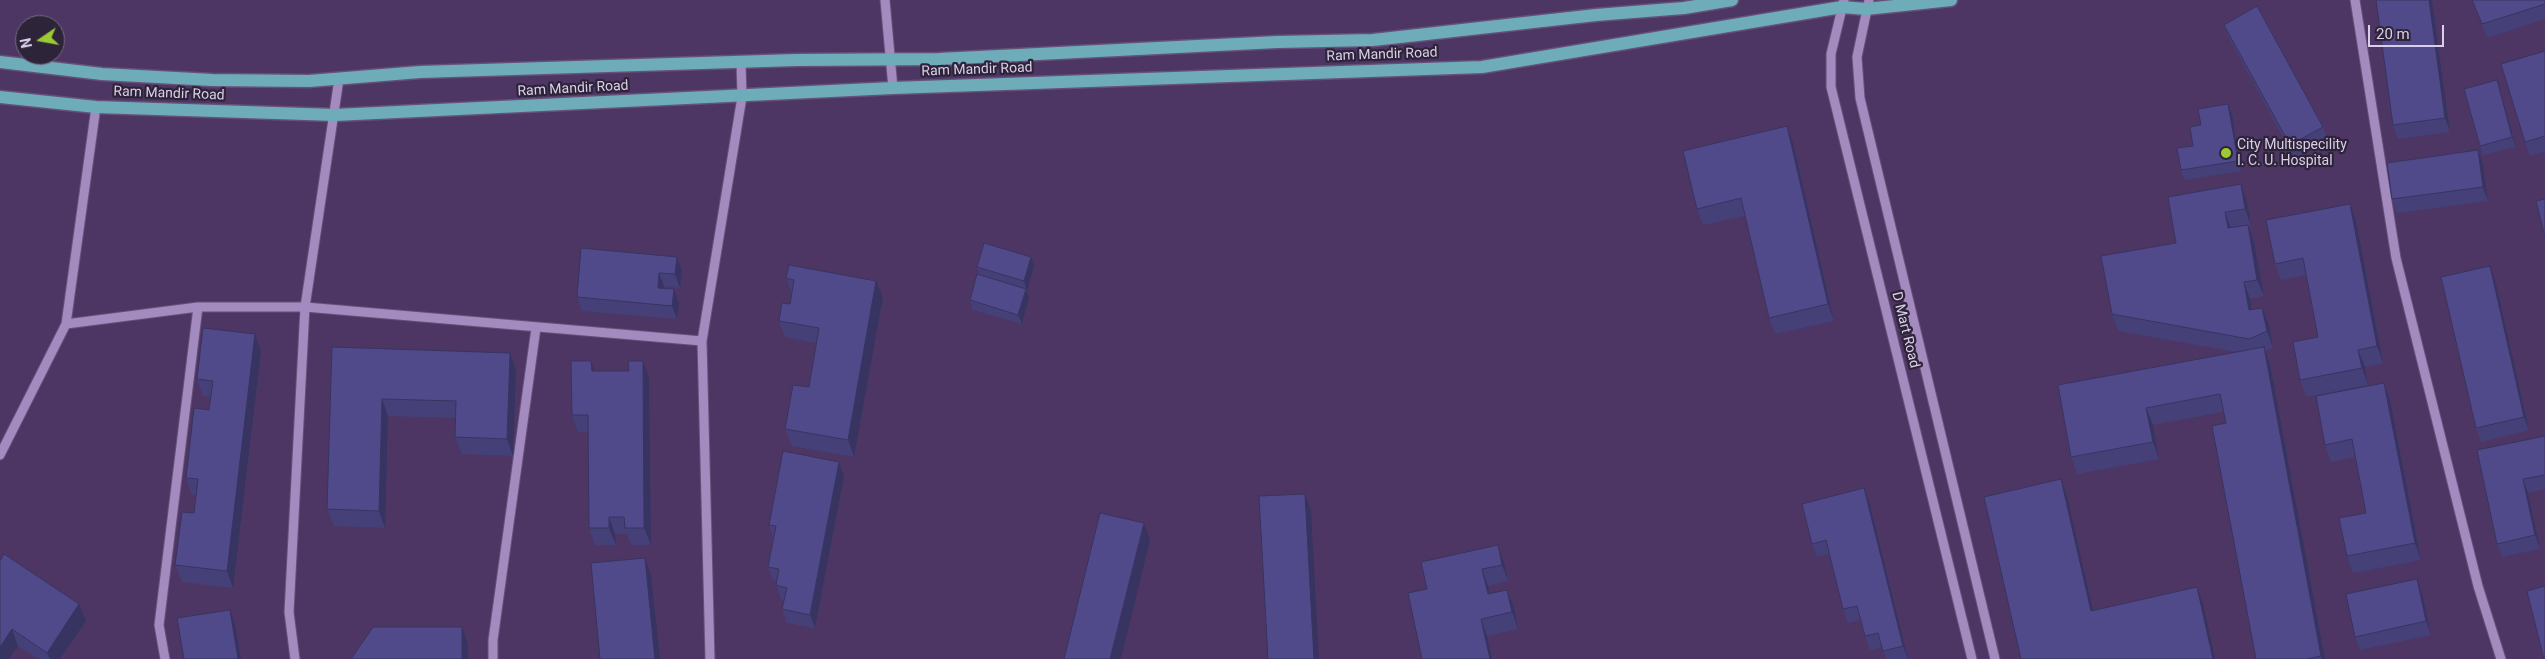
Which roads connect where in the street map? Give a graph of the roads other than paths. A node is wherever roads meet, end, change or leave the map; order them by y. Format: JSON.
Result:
{"nodes":[{"id":1,"x":885,"y":0,"type":"edge"},
{"id":2,"x":1732,"y":0,"type":"edge"},
{"id":3,"x":1952,"y":0,"type":"edge"},
{"id":4,"x":2356,"y":0,"type":"edge"},
{"id":5,"x":1843,"y":3,"type":"edge"},
{"id":6,"x":1868,"y":4,"type":"edge"},
{"id":7,"x":891,"y":60,"type":"junction"},
{"id":8,"x":0,"y":62,"type":"edge"},
{"id":9,"x":741,"y":62,"type":"junction"},
{"id":10,"x":339,"y":78,"type":"junction"},
{"id":11,"x":893,"y":88,"type":"junction"},
{"id":12,"x":0,"y":97,"type":"edge"},
{"id":13,"x":742,"y":97,"type":"junction"},
{"id":14,"x":96,"y":107,"type":"junction"},
{"id":15,"x":335,"y":115,"type":"junction"},
{"id":16,"x":198,"y":307,"type":"junction"},
{"id":17,"x":305,"y":307,"type":"junction"},
{"id":18,"x":66,"y":324,"type":"junction"},
{"id":19,"x":536,"y":328,"type":"junction"},
{"id":20,"x":702,"y":341,"type":"junction"},
{"id":21,"x":0,"y":455,"type":"edge"},
{"id":22,"x":165,"y":659,"type":"edge"},
{"id":23,"x":296,"y":659,"type":"edge"},
{"id":24,"x":493,"y":659,"type":"edge"},
{"id":25,"x":710,"y":659,"type":"edge"},
{"id":26,"x":1972,"y":659,"type":"edge"},
{"id":27,"x":1995,"y":659,"type":"edge"},
{"id":28,"x":2501,"y":659,"type":"edge"}],
"edges":[{"from":1,"to":7,"type":"street"},
{"from":2,"to":7,"type":"main road"},
{"from":3,"to":6,"type":"main road","name":"Ram Mandir Road"},
{"from":4,"to":28,"type":"street"},
{"from":5,"to":6,"type":"main road","name":"Ram Mandir Road"},
{"from":5,"to":11,"type":"main road","name":"Ram Mandir Road"},
{"from":5,"to":26,"type":"street","name":"D Mart Road"},
{"from":6,"to":27,"type":"street","name":"D Mart Road"},
{"from":7,"to":9,"type":"main road"},
{"from":7,"to":11,"type":"street"},
{"from":8,"to":10,"type":"main road"},
{"from":9,"to":10,"type":"main road"},
{"from":9,"to":13,"type":"street"},
{"from":10,"to":15,"type":"street"},
{"from":11,"to":13,"type":"main road","name":"Ram Mandir Road"},
{"from":12,"to":14,"type":"main road","name":"Ram Mandir Road"},
{"from":13,"to":15,"type":"main road","name":"Ram Mandir Road"},
{"from":13,"to":20,"type":"street"},
{"from":14,"to":15,"type":"main road","name":"Ram Mandir Road"},
{"from":14,"to":18,"type":"street"},
{"from":15,"to":17,"type":"street"},
{"from":16,"to":17,"type":"street"},
{"from":16,"to":18,"type":"street"},
{"from":16,"to":22,"type":"street"},
{"from":17,"to":19,"type":"street"},
{"from":17,"to":23,"type":"street"},
{"from":18,"to":21,"type":"street"},
{"from":19,"to":20,"type":"street"},
{"from":19,"to":24,"type":"street"},
{"from":20,"to":25,"type":"street"}]}
